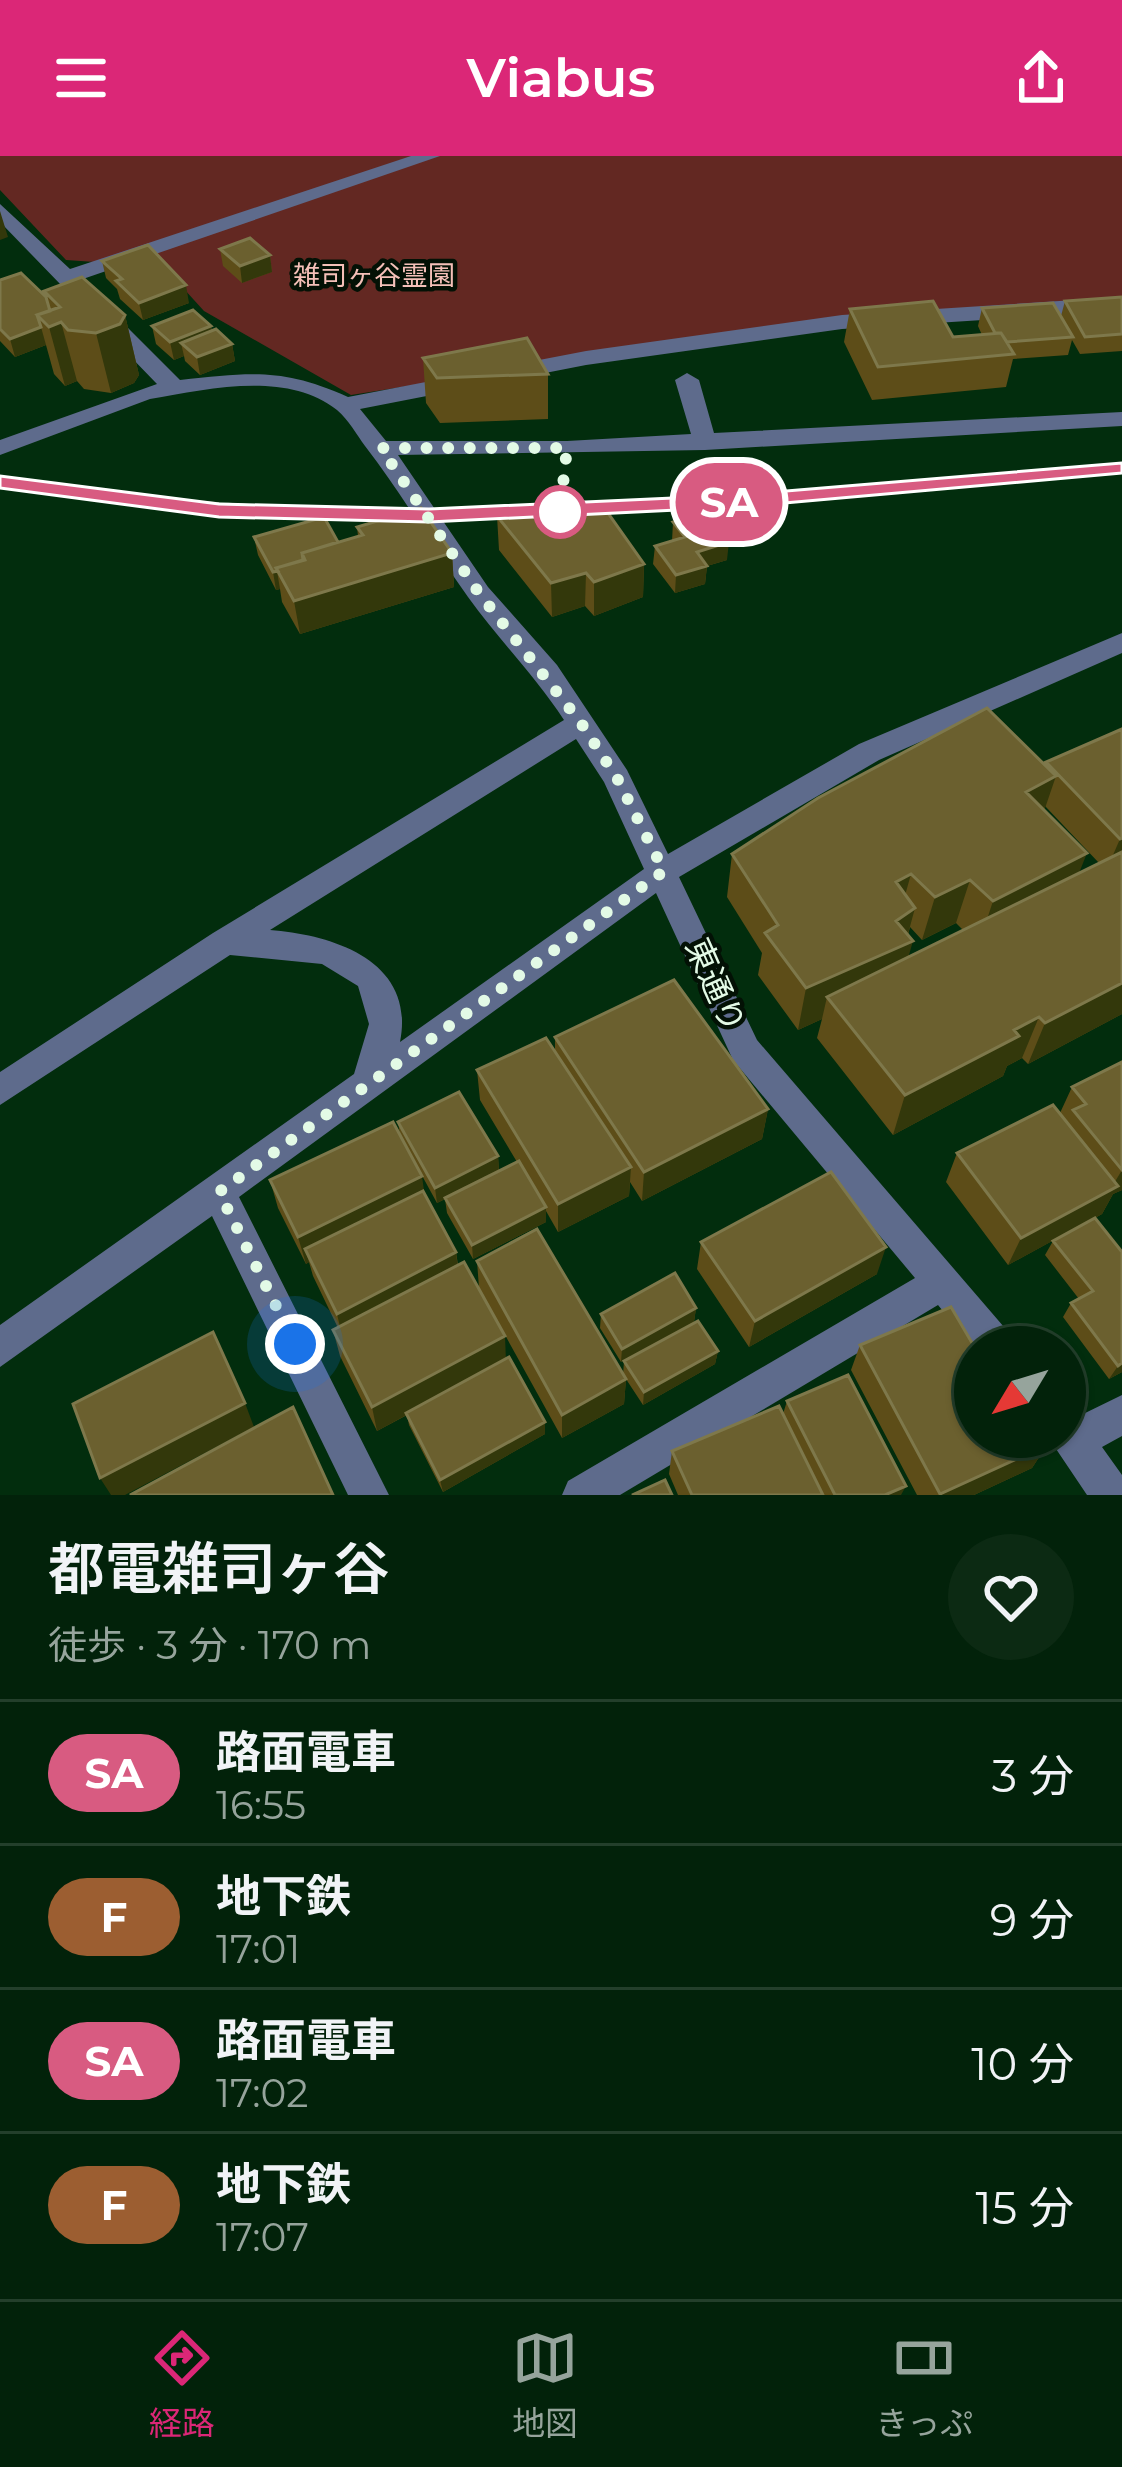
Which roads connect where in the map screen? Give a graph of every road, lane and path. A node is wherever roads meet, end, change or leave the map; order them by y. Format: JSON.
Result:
{"nodes":[{"id":1,"x":430,"y":156,"type":"edge"},
{"id":2,"x":0,"y":210,"type":"edge"},
{"id":3,"x":68,"y":277,"type":"junction"},
{"id":4,"x":1122,"y":304,"type":"edge"},
{"id":5,"x":687,"y":380,"type":"dead end"},
{"id":6,"x":174,"y":388,"type":"junction"},
{"id":7,"x":345,"y":405,"type":"junction"},
{"id":8,"x":1122,"y":419,"type":"edge"},
{"id":9,"x":705,"y":443,"type":"junction"},
{"id":10,"x":0,"y":448,"type":"edge"},
{"id":11,"x":381,"y":448,"type":"junction"},
{"id":12,"x":1122,"y":642,"type":"edge"},
{"id":13,"x":581,"y":723,"type":"junction"},
{"id":14,"x":664,"y":871,"type":"junction"},
{"id":15,"x":224,"y":942,"type":"junction"},
{"id":16,"x":0,"y":1090,"type":"edge"},
{"id":17,"x":365,"y":1090,"type":"junction"},
{"id":18,"x":219,"y":1192,"type":"junction"},
{"id":19,"x":943,"y":1282,"type":"junction"},
{"id":20,"x":980,"y":1326,"type":"edge"},
{"id":21,"x":0,"y":1348,"type":"edge"},
{"id":22,"x":1122,"y":1414,"type":"edge"},
{"id":23,"x":1086,"y":1428,"type":"edge"},
{"id":24,"x":1085,"y":1458,"type":"edge"},
{"id":25,"x":369,"y":1495,"type":"edge"},
{"id":26,"x":582,"y":1495,"type":"edge"},
{"id":27,"x":1112,"y":1495,"type":"edge"}],
"edges":[{"from":1,"to":3,"type":"street"},
{"from":2,"to":3,"type":"street"},
{"from":3,"to":6,"type":"street"},
{"from":4,"to":7,"type":"street"},
{"from":5,"to":9,"type":"street"},
{"from":6,"to":7,"type":"street"},
{"from":6,"to":10,"type":"street"},
{"from":7,"to":11,"type":"street","name":"東通り"},
{"from":8,"to":9,"type":"street"},
{"from":9,"to":11,"type":"street"},
{"from":11,"to":13,"type":"street","name":"東通り"},
{"from":12,"to":14,"type":"street"},
{"from":13,"to":14,"type":"street","name":"東通り"},
{"from":13,"to":15,"type":"street"},
{"from":14,"to":17,"type":"street"},
{"from":14,"to":19,"type":"street","name":"東通り"},
{"from":15,"to":16,"type":"street"},
{"from":15,"to":17,"type":"street"},
{"from":17,"to":18,"type":"street"},
{"from":18,"to":21,"type":"street"},
{"from":18,"to":25,"type":"street"},
{"from":19,"to":20,"type":"street","name":"東通り"},
{"from":19,"to":26,"type":"street"},
{"from":22,"to":23,"type":"street"},
{"from":24,"to":27,"type":"street"}]}
